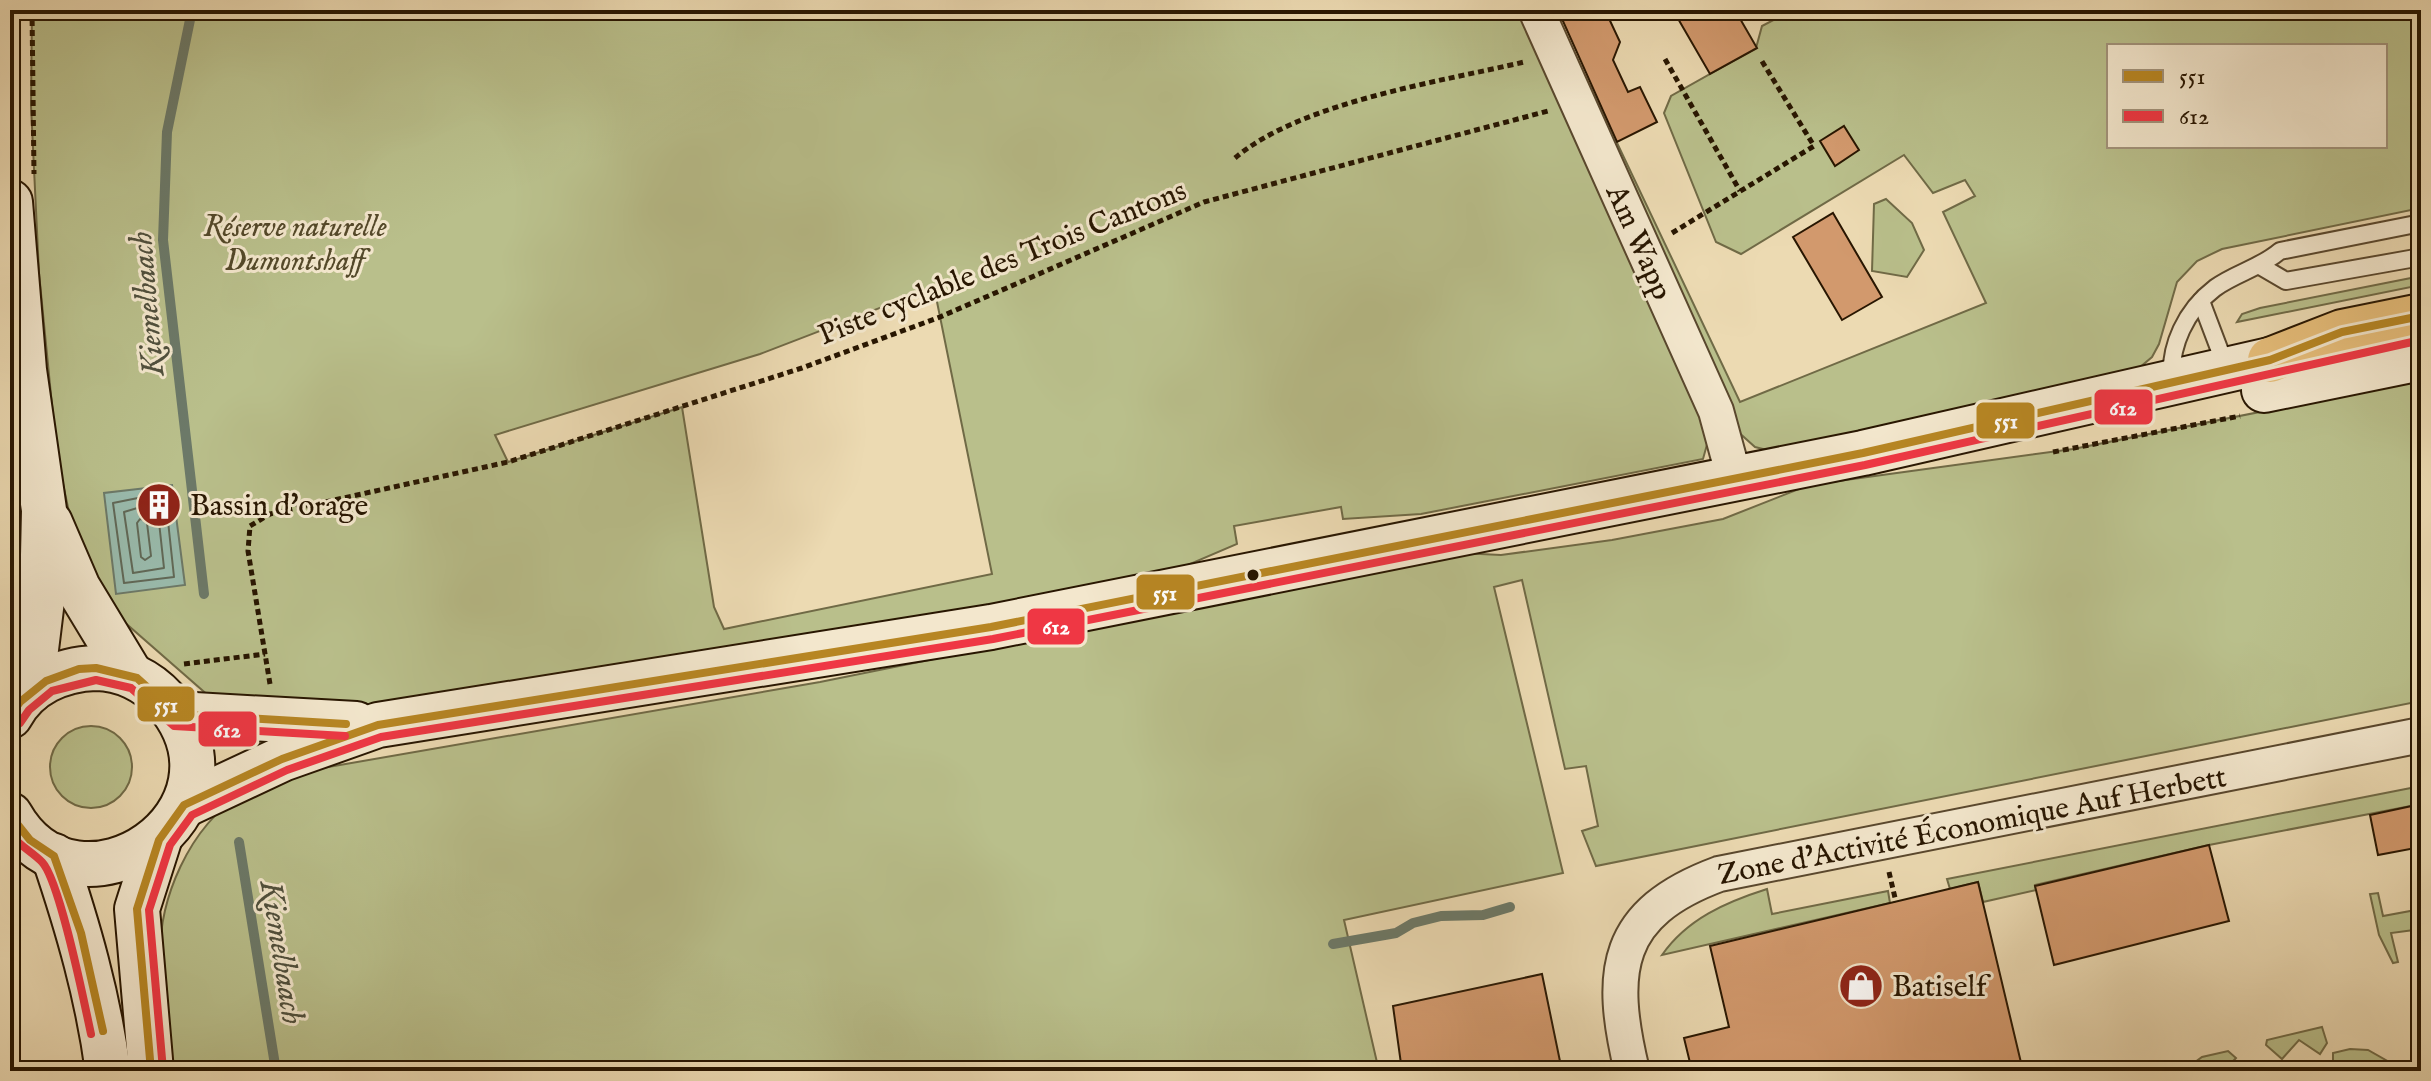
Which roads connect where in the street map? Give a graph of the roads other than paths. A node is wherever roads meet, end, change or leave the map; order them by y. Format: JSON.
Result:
{"nodes":[{"id":1,"x":1536,"y":10,"type":"edge"},
{"id":2,"x":2421,"y":223,"type":"edge"},
{"id":3,"x":10,"y":224,"type":"edge"},
{"id":4,"x":2421,"y":257,"type":"edge"},
{"id":5,"x":2262,"y":267,"type":"junction"},
{"id":6,"x":2201,"y":301,"type":"junction"},
{"id":7,"x":2421,"y":316,"type":"edge"},
{"id":8,"x":2421,"y":328,"type":"edge"},
{"id":9,"x":2421,"y":358,"type":"edge"},
{"id":10,"x":2270,"y":360,"type":"junction"},
{"id":11,"x":2227,"y":370,"type":"junction"},
{"id":12,"x":2172,"y":381,"type":"junction"},
{"id":13,"x":1863,"y":453,"type":"junction"},
{"id":14,"x":1734,"y":477,"type":"junction"},
{"id":15,"x":44,"y":510,"type":"junction"},
{"id":16,"x":130,"y":674,"type":"junction"},
{"id":17,"x":20,"y":703,"type":"edge"},
{"id":18,"x":177,"y":714,"type":"junction"},
{"id":19,"x":378,"y":725,"type":"junction"},
{"id":20,"x":2421,"y":735,"type":"edge"},
{"id":21,"x":184,"y":805,"type":"junction"},
{"id":22,"x":11,"y":818,"type":"edge"},
{"id":23,"x":159,"y":840,"type":"junction"},
{"id":24,"x":54,"y":856,"type":"junction"},
{"id":25,"x":108,"y":1071,"type":"edge"},
{"id":26,"x":151,"y":1071,"type":"edge"},
{"id":27,"x":1632,"y":1071,"type":"edge"}],
"edges":[{"from":1,"to":14,"type":"street","name":"Am Wapp"},
{"from":2,"to":5,"type":"lane"},
{"from":3,"to":15,"type":"main road"},
{"from":4,"to":5,"type":"lane"},
{"from":5,"to":6,"type":"lane"},
{"from":6,"to":11,"type":"lane"},
{"from":6,"to":12,"type":"lane"},
{"from":7,"to":10,"type":"highway"},
{"from":8,"to":10,"type":"main road"},
{"from":9,"to":13,"type":"main road"},
{"from":10,"to":11,"type":"main road"},
{"from":11,"to":12,"type":"main road"},
{"from":12,"to":13,"type":"main road"},
{"from":13,"to":14,"type":"main road"},
{"from":14,"to":19,"type":"main road"},
{"from":15,"to":16,"type":"main road"},
{"from":15,"to":17,"type":"main road"},
{"from":16,"to":17,"type":"main road"},
{"from":16,"to":18,"type":"main road"},
{"from":18,"to":19,"type":"main road"},
{"from":18,"to":21,"type":"main road"},
{"from":19,"to":21,"type":"main road"},
{"from":20,"to":27,"type":"street","name":"Zone d'Activité Économique Auf Herbett"},
{"from":21,"to":23,"type":"main road"},
{"from":22,"to":24,"type":"main road"},
{"from":23,"to":24,"type":"main road"},
{"from":23,"to":26,"type":"main road"},
{"from":24,"to":25,"type":"main road"}]}
